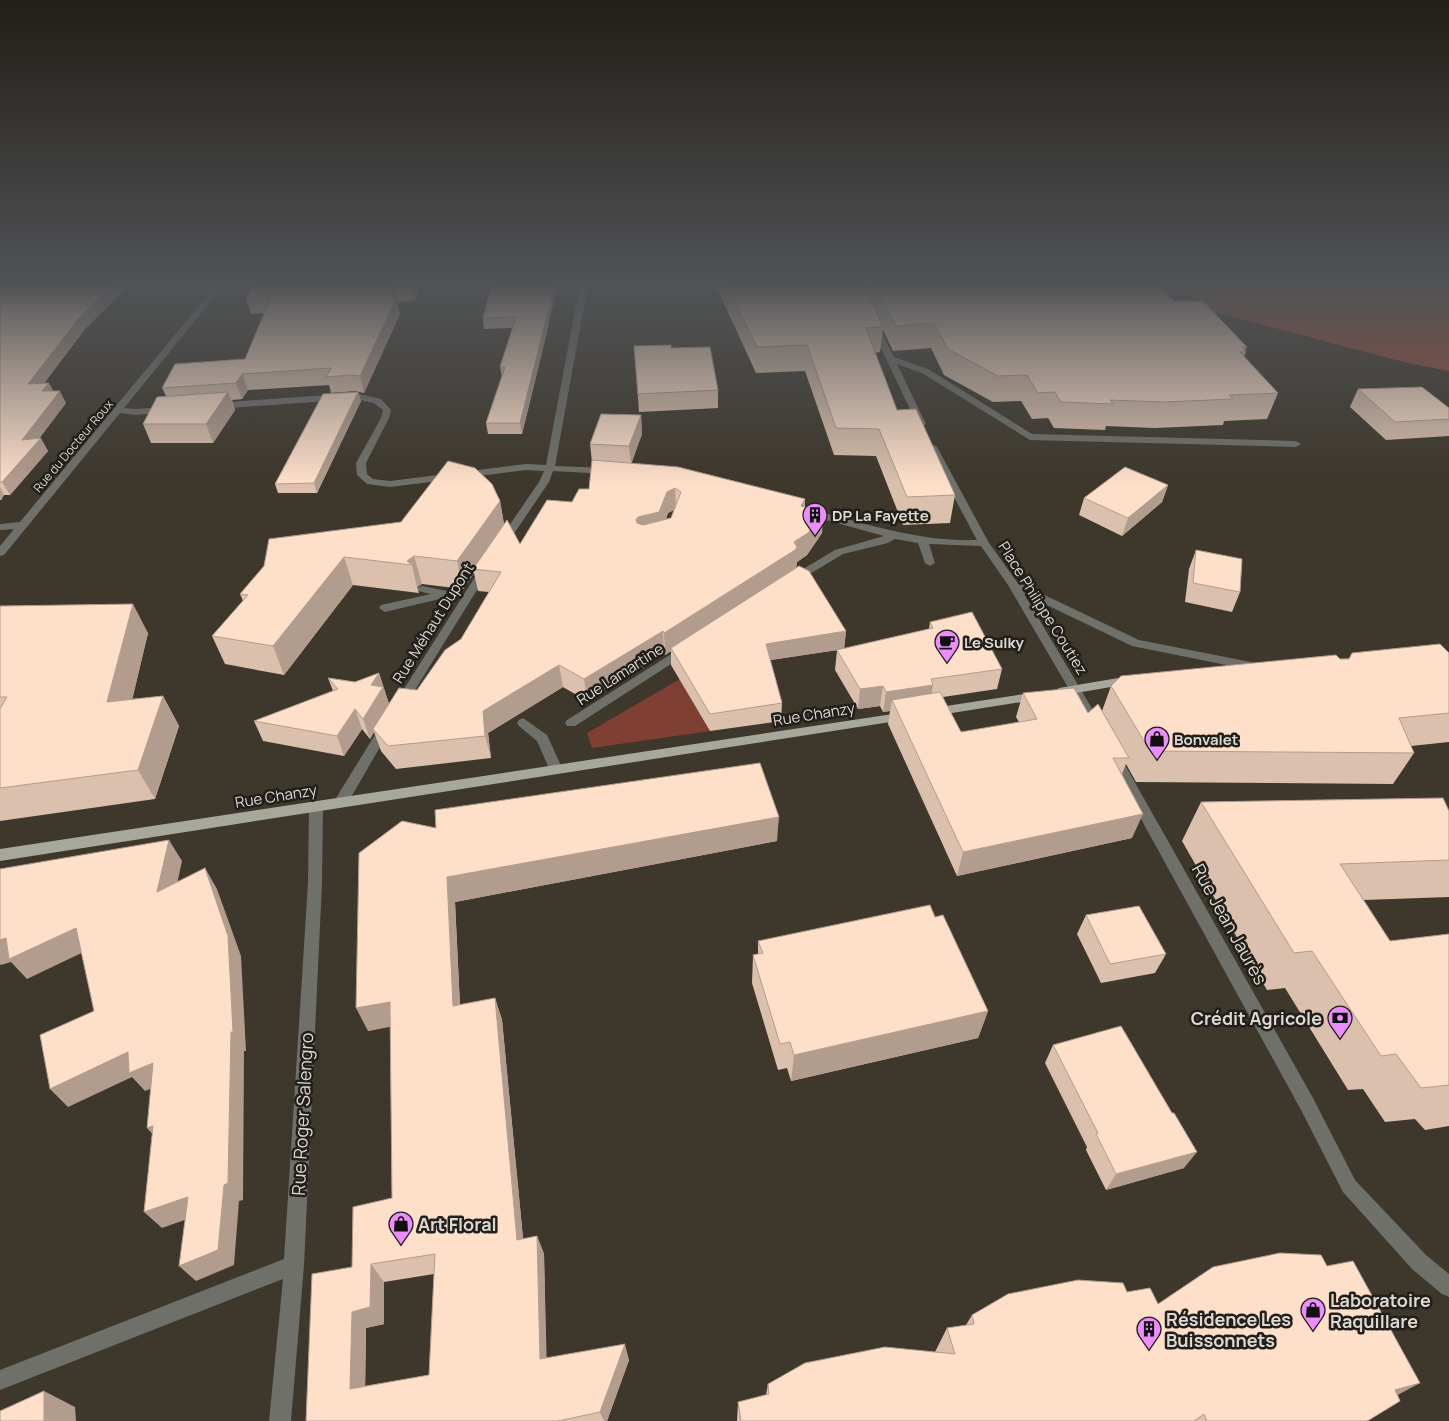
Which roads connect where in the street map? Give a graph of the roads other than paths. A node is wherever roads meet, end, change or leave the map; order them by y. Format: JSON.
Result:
{"nodes":[{"id":1,"x":167,"y":350,"type":"edge"},
{"id":2,"x":572,"y":350,"type":"edge"},
{"id":3,"x":886,"y":350,"type":"edge"},
{"id":4,"x":890,"y":359,"type":"junction"},
{"id":5,"x":202,"y":407,"type":"edge"},
{"id":6,"x":174,"y":409,"type":"edge"},
{"id":7,"x":119,"y":410,"type":"junction"},
{"id":8,"x":1296,"y":444,"type":"dead end"},
{"id":9,"x":550,"y":468,"type":"junction"},
{"id":10,"x":618,"y":472,"type":"edge"},
{"id":11,"x":797,"y":509,"type":"edge"},
{"id":12,"x":24,"y":524,"type":"junction"},
{"id":13,"x":0,"y":527,"type":"edge"},
{"id":14,"x":893,"y":535,"type":"junction"},
{"id":15,"x":923,"y":541,"type":"junction"},
{"id":16,"x":984,"y":543,"type":"junction"},
{"id":17,"x":0,"y":553,"type":"edge"},
{"id":18,"x":930,"y":563,"type":"dead end"},
{"id":19,"x":1014,"y":585,"type":"junction"},
{"id":20,"x":781,"y":588,"type":"edge"},
{"id":21,"x":422,"y":589,"type":"dead end"},
{"id":22,"x":448,"y":594,"type":"junction"},
{"id":23,"x":466,"y":597,"type":"junction"},
{"id":24,"x":385,"y":608,"type":"dead end"},
{"id":25,"x":697,"y":642,"type":"edge"},
{"id":26,"x":1263,"y":668,"type":"joint"},
{"id":27,"x":1220,"y":672,"type":"edge"},
{"id":28,"x":1147,"y":679,"type":"edge"},
{"id":29,"x":1076,"y":690,"type":"junction"},
{"id":30,"x":523,"y":723,"type":"dead end"},
{"id":31,"x":571,"y":723,"type":"dead end"},
{"id":32,"x":556,"y":770,"type":"junction"},
{"id":33,"x":341,"y":802,"type":"junction"},
{"id":34,"x":316,"y":806,"type":"junction"},
{"id":35,"x":0,"y":855,"type":"edge"},
{"id":36,"x":294,"y":1265,"type":"junction"},
{"id":37,"x":1449,"y":1287,"type":"edge"},
{"id":38,"x":0,"y":1380,"type":"edge"},
{"id":39,"x":280,"y":1421,"type":"edge"}],
"edges":[{"from":1,"to":7,"type":"street","name":"Rue du Docteur Roux"},
{"from":2,"to":9,"type":"street","name":"Rue Méhaut Dupont"},
{"from":3,"to":4,"type":"street","name":"Place Philippe Coutiez"},
{"from":4,"to":8,"type":"street"},
{"from":4,"to":16,"type":"street","name":"Place Philippe Coutiez"},
{"from":5,"to":9,"type":"street"},
{"from":6,"to":7,"type":"street"},
{"from":7,"to":12,"type":"street","name":"Rue du Docteur Roux"},
{"from":9,"to":10,"type":"street"},
{"from":9,"to":23,"type":"street","name":"Rue Méhaut Dupont"},
{"from":11,"to":14,"type":"street"},
{"from":12,"to":13,"type":"street"},
{"from":12,"to":17,"type":"street","name":"Rue du Docteur Roux"},
{"from":14,"to":15,"type":"street"},
{"from":14,"to":20,"type":"street"},
{"from":15,"to":16,"type":"street"},
{"from":15,"to":18,"type":"street"},
{"from":16,"to":19,"type":"street","name":"Place Philippe Coutiez"},
{"from":19,"to":26,"type":"street"},
{"from":19,"to":29,"type":"street","name":"Place Philippe Coutiez"},
{"from":21,"to":22,"type":"street"},
{"from":22,"to":23,"type":"street"},
{"from":22,"to":24,"type":"street"},
{"from":23,"to":33,"type":"street","name":"Rue Méhaut Dupont"},
{"from":25,"to":31,"type":"street","name":"Rue Lamartine"},
{"from":26,"to":27,"type":"main road"},
{"from":28,"to":29,"type":"main road","name":"Rue Chanzy"},
{"from":29,"to":32,"type":"main road","name":"Rue Chanzy"},
{"from":29,"to":37,"type":"street","name":"Rue Jean Jaurès"},
{"from":30,"to":32,"type":"street"},
{"from":32,"to":33,"type":"main road","name":"Rue Chanzy"},
{"from":33,"to":34,"type":"main road","name":"Rue Chanzy"},
{"from":34,"to":35,"type":"main road","name":"Rue Chanzy"},
{"from":34,"to":36,"type":"street","name":"Rue Roger Salengro"},
{"from":36,"to":38,"type":"street"},
{"from":36,"to":39,"type":"street","name":"Rue Roger Salengro"}]}
